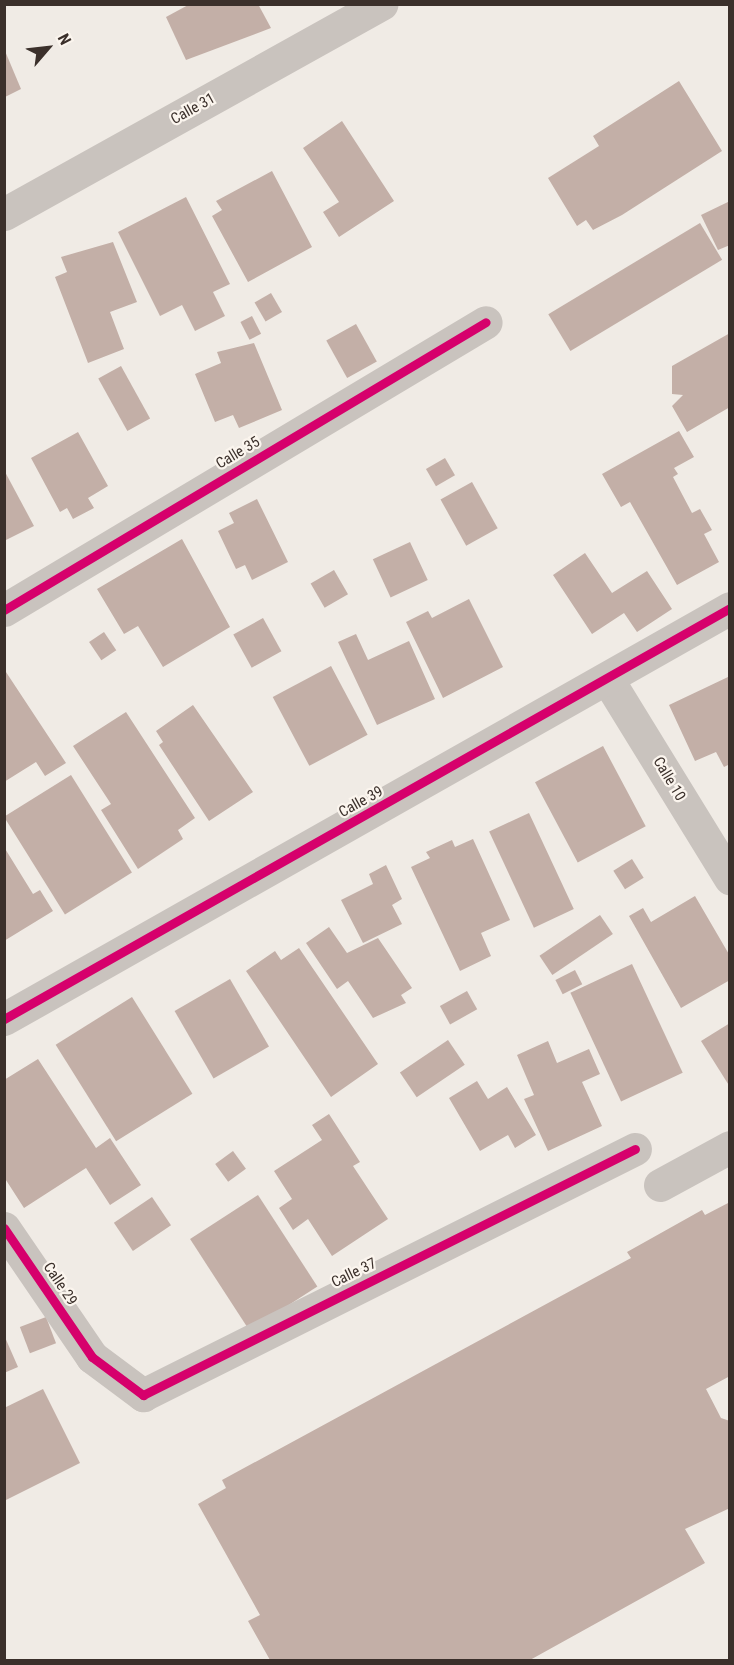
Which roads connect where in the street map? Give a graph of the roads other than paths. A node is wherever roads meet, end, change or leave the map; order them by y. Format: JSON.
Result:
{"nodes":[{"id":1,"x":381,"y":4,"type":"edge"},
{"id":2,"x":4,"y":214,"type":"edge"},
{"id":3,"x":486,"y":322,"type":"dead end"},
{"id":4,"x":729,"y":608,"type":"edge"},
{"id":5,"x":4,"y":610,"type":"edge"},
{"id":6,"x":609,"y":680,"type":"junction"},
{"id":7,"x":729,"y":878,"type":"edge"},
{"id":8,"x":4,"y":1019,"type":"edge"},
{"id":9,"x":729,"y":1147,"type":"edge"},
{"id":10,"x":635,"y":1149,"type":"dead end"},
{"id":11,"x":660,"y":1185,"type":"dead end"},
{"id":12,"x":4,"y":1228,"type":"edge"},
{"id":13,"x":92,"y":1357,"type":"joint"}],
"edges":[{"from":1,"to":2,"type":"street","name":"Calle 31"},
{"from":3,"to":5,"type":"street","name":"Calle 35"},
{"from":4,"to":6,"type":"street","name":"Calle 39"},
{"from":6,"to":7,"type":"street","name":"Calle 10"},
{"from":6,"to":8,"type":"street","name":"Calle 39"},
{"from":9,"to":11,"type":"street"},
{"from":10,"to":13,"type":"street","name":"Calle 37"},
{"from":12,"to":13,"type":"street","name":"Calle 29"}]}
